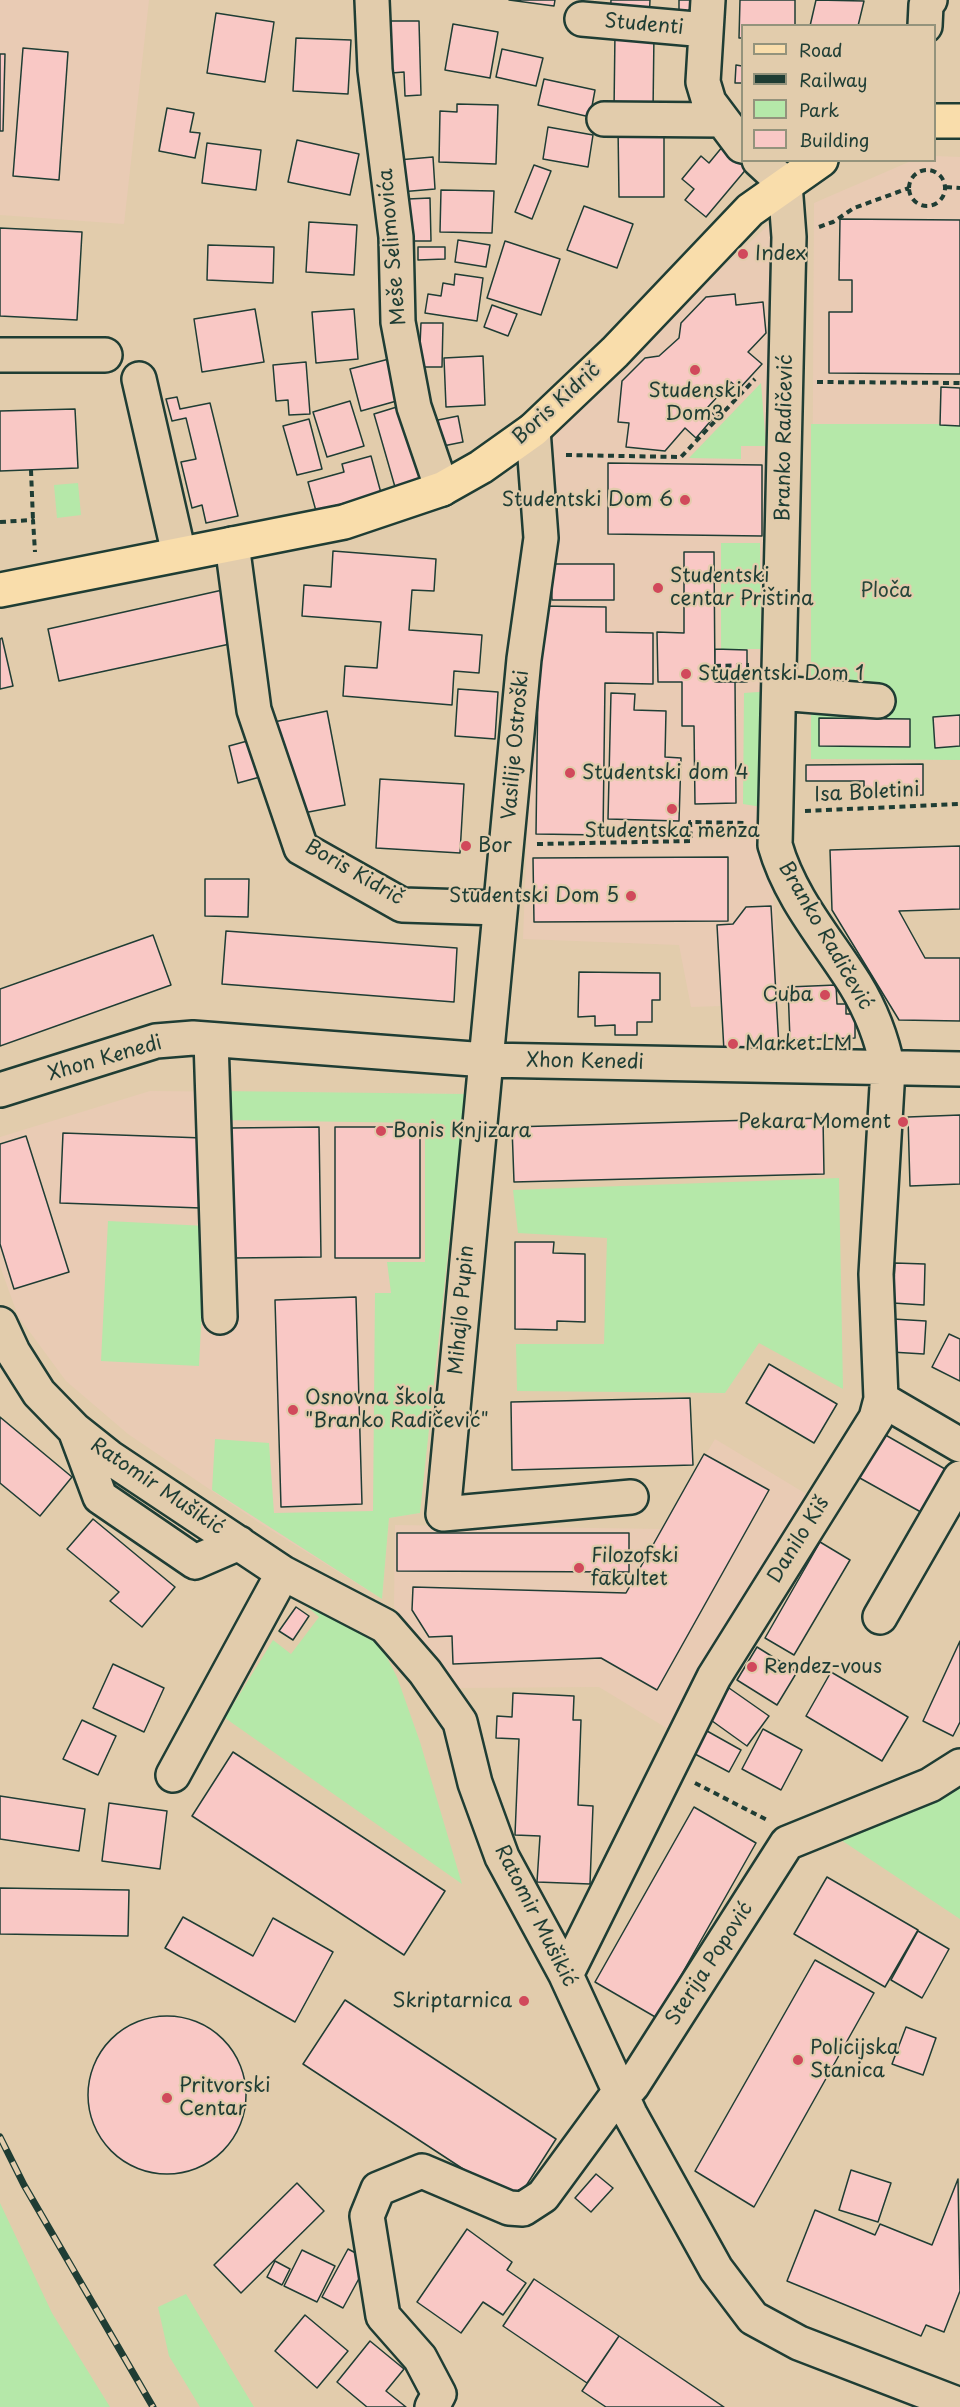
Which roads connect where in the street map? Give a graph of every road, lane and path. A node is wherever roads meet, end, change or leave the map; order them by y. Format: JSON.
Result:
{"nodes":[{"id":1,"x":372,"y":0,"type":"edge"},
{"id":2,"x":930,"y":0,"type":"edge"},
{"id":3,"x":707,"y":15,"type":"edge"},
{"id":4,"x":582,"y":19,"type":"dead end"},
{"id":5,"x":925,"y":24,"type":"edge"},
{"id":6,"x":604,"y":119,"type":"dead end"},
{"id":7,"x":721,"y":120,"type":"junction"},
{"id":8,"x":936,"y":121,"type":"edge"},
{"id":9,"x":960,"y":121,"type":"edge"},
{"id":10,"x":741,"y":145,"type":"edge"},
{"id":11,"x":761,"y":162,"type":"edge"},
{"id":12,"x":818,"y":162,"type":"edge"},
{"id":13,"x":785,"y":184,"type":"junction"},
{"id":14,"x":946,"y":187,"type":"junction"},
{"id":15,"x":909,"y":188,"type":"junction"},
{"id":16,"x":960,"y":188,"type":"edge"},
{"id":17,"x":789,"y":237,"type":"junction"},
{"id":18,"x":0,"y":355,"type":"edge"},
{"id":19,"x":105,"y":355,"type":"dead end"},
{"id":20,"x":139,"y":379,"type":"dead end"},
{"id":21,"x":786,"y":380,"type":"junction"},
{"id":22,"x":960,"y":383,"type":"edge"},
{"id":23,"x":534,"y":442,"type":"junction"},
{"id":24,"x":31,"y":470,"type":"dead end"},
{"id":25,"x":442,"y":489,"type":"junction"},
{"id":26,"x":33,"y":520,"type":"junction"},
{"id":27,"x":0,"y":522,"type":"edge"},
{"id":28,"x":34,"y":528,"type":"dead end"},
{"id":29,"x":232,"y":544,"type":"junction"},
{"id":30,"x":179,"y":554,"type":"junction"},
{"id":31,"x":0,"y":590,"type":"edge"},
{"id":32,"x":747,"y":665,"type":"dead end"},
{"id":33,"x":715,"y":666,"type":"dead end"},
{"id":34,"x":779,"y":693,"type":"junction"},
{"id":35,"x":878,"y":701,"type":"dead end"},
{"id":36,"x":960,"y":804,"type":"edge"},
{"id":37,"x":776,"y":818,"type":"junction"},
{"id":38,"x":507,"y":845,"type":"junction"},
{"id":39,"x":500,"y":908,"type":"junction"},
{"id":40,"x":211,"y":1040,"type":"junction"},
{"id":41,"x":486,"y":1060,"type":"junction"},
{"id":42,"x":888,"y":1069,"type":"junction"},
{"id":43,"x":960,"y":1069,"type":"edge"},
{"id":44,"x":0,"y":1090,"type":"edge"},
{"id":45,"x":219,"y":1317,"type":"dead end"},
{"id":46,"x":0,"y":1324,"type":"edge"},
{"id":47,"x":880,"y":1399,"type":"junction"},
{"id":48,"x":960,"y":1445,"type":"edge"},
{"id":49,"x":960,"y":1478,"type":"edge"},
{"id":50,"x":631,"y":1497,"type":"dead end"},
{"id":51,"x":283,"y":1573,"type":"junction"},
{"id":52,"x":880,"y":1617,"type":"dead end"},
{"id":53,"x":960,"y":1766,"type":"edge"},
{"id":54,"x":668,"y":1768,"type":"junction"},
{"id":55,"x":172,"y":1775,"type":"dead end"},
{"id":56,"x":801,"y":1838,"type":"junction"},
{"id":57,"x":566,"y":1975,"type":"junction"},
{"id":58,"x":620,"y":2091,"type":"junction"},
{"id":59,"x":960,"y":2388,"type":"edge"},
{"id":60,"x":922,"y":2391,"type":"junction"},
{"id":61,"x":960,"y":2405,"type":"edge"},
{"id":62,"x":432,"y":2407,"type":"edge"}],
"edges":[{"from":1,"to":25,"type":"street","name":"Meše Selimovića"},
{"from":2,"to":5,"type":"street"},
{"from":3,"to":4,"type":"street","name":"Studenti"},
{"from":3,"to":7,"type":"street","name":"Studenti"},
{"from":6,"to":7,"type":"street"},
{"from":7,"to":10,"type":"street","name":"Studenti"},
{"from":8,"to":9,"type":"main road"},
{"from":11,"to":13,"type":"street"},
{"from":12,"to":13,"type":"main road","name":"Boris Kidrič"},
{"from":13,"to":17,"type":"street","name":"Branko Radičević"},
{"from":13,"to":23,"type":"main road","name":"Boris Kidrič"},
{"from":14,"to":15,"type":"path"},
{"from":14,"to":15,"type":"path"},
{"from":14,"to":16,"type":"path"},
{"from":15,"to":17,"type":"path"},
{"from":17,"to":21,"type":"street","name":"Branko Radičević"},
{"from":18,"to":19,"type":"street"},
{"from":20,"to":30,"type":"street"},
{"from":21,"to":22,"type":"path"},
{"from":21,"to":23,"type":"path"},
{"from":21,"to":34,"type":"street","name":"Branko Radičević"},
{"from":23,"to":25,"type":"main road","name":"Boris Kidrič"},
{"from":23,"to":38,"type":"street","name":"Vasilije Ostroški"},
{"from":24,"to":26,"type":"path"},
{"from":25,"to":29,"type":"main road","name":"Boris Kidrič"},
{"from":26,"to":27,"type":"path"},
{"from":26,"to":28,"type":"path"},
{"from":29,"to":30,"type":"main road","name":"Boris Kidrič"},
{"from":29,"to":39,"type":"street","name":"Boris Kidrič"},
{"from":30,"to":31,"type":"main road","name":"Boris Kidrič"},
{"from":32,"to":33,"type":"path"},
{"from":34,"to":35,"type":"street"},
{"from":34,"to":37,"type":"street","name":"Branko Radičević"},
{"from":36,"to":37,"type":"path","name":"Isa Boletini"},
{"from":37,"to":38,"type":"path","name":"Isa Boletini"},
{"from":37,"to":42,"type":"street","name":"Branko Radičević"},
{"from":38,"to":39,"type":"street","name":"Vasilije Ostroški"},
{"from":39,"to":41,"type":"street","name":"Vasilije Ostroški"},
{"from":40,"to":41,"type":"street","name":"Xhon Kenedi"},
{"from":40,"to":44,"type":"street","name":"Xhon Kenedi"},
{"from":40,"to":45,"type":"street"},
{"from":41,"to":42,"type":"street","name":"Xhon Kenedi"},
{"from":41,"to":50,"type":"street","name":"Mihajlo Pupin"},
{"from":42,"to":43,"type":"street","name":"Xhon Kenedi"},
{"from":42,"to":47,"type":"street","name":"Danilo Kiš"},
{"from":46,"to":51,"type":"street","name":"Ratomir Mušikić"},
{"from":47,"to":48,"type":"street"},
{"from":47,"to":54,"type":"street","name":"Danilo Kiš"},
{"from":49,"to":52,"type":"street"},
{"from":51,"to":55,"type":"street"},
{"from":51,"to":57,"type":"street","name":"Ratomir Mušikić"},
{"from":53,"to":56,"type":"street","name":"Sterija Popović"},
{"from":54,"to":56,"type":"path"},
{"from":54,"to":57,"type":"street","name":"Danilo Kiš"},
{"from":56,"to":58,"type":"street","name":"Sterija Popović"},
{"from":57,"to":58,"type":"street","name":"Ratomir Mušikić"},
{"from":58,"to":60,"type":"street","name":"Ratomir Mušikić"},
{"from":58,"to":62,"type":"street"},
{"from":59,"to":60,"type":"street","name":"Ratomir Mušikić"},
{"from":60,"to":61,"type":"street","name":"Ratomir Mušikić"}]}
